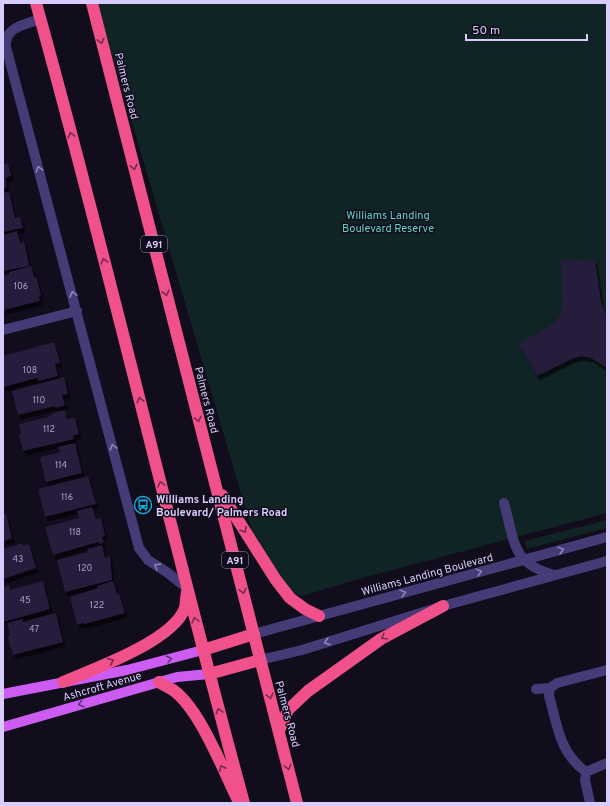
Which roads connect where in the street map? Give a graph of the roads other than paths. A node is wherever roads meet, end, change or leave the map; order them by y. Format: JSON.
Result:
{"nodes":[{"id":1,"x":36,"y":3,"type":"edge"},
{"id":2,"x":92,"y":3,"type":"edge"},
{"id":3,"x":41,"y":19,"type":"junction"},
{"id":4,"x":77,"y":310,"type":"junction"},
{"id":5,"x":3,"y":330,"type":"edge"},
{"id":6,"x":216,"y":485,"type":"junction"},
{"id":7,"x":504,"y":503,"type":"dead end"},
{"id":8,"x":607,"y":537,"type":"edge"},
{"id":9,"x":523,"y":560,"type":"junction"},
{"id":10,"x":607,"y":561,"type":"edge"},
{"id":11,"x":554,"y":576,"type":"junction"},
{"id":12,"x":188,"y":589,"type":"junction"},
{"id":13,"x":443,"y":606,"type":"junction"},
{"id":14,"x":319,"y":616,"type":"junction"},
{"id":15,"x":254,"y":634,"type":"junction"},
{"id":16,"x":203,"y":650,"type":"junction"},
{"id":17,"x":260,"y":660,"type":"junction"},
{"id":18,"x":607,"y":670,"type":"edge"},
{"id":19,"x":209,"y":674,"type":"junction"},
{"id":20,"x":63,"y":682,"type":"junction"},
{"id":21,"x":159,"y":682,"type":"junction"},
{"id":22,"x":550,"y":688,"type":"junction"},
{"id":23,"x":536,"y":689,"type":"dead end"},
{"id":24,"x":3,"y":694,"type":"edge"},
{"id":25,"x":3,"y":727,"type":"edge"},
{"id":26,"x":279,"y":731,"type":"junction"},
{"id":27,"x":607,"y":763,"type":"edge"},
{"id":28,"x":586,"y":772,"type":"junction"},
{"id":29,"x":239,"y":803,"type":"edge"},
{"id":30,"x":244,"y":803,"type":"edge"},
{"id":31,"x":297,"y":803,"type":"edge"},
{"id":32,"x":590,"y":803,"type":"edge"}],
"edges":[{"from":1,"to":3,"type":"highway"},
{"from":2,"to":6,"type":"highway","name":"Palmers Road","number":"A91","one_way":true},
{"from":4,"to":3,"type":"street","one_way":true},
{"from":12,"to":3,"type":"highway","one_way":true},
{"from":4,"to":5,"type":"street"},
{"from":12,"to":4,"type":"street","one_way":true},
{"from":6,"to":14,"type":"highway","one_way":true},
{"from":6,"to":15,"type":"highway","name":"Palmers Road","number":"A91","one_way":true},
{"from":7,"to":9,"type":"street"},
{"from":9,"to":8,"type":"street","name":"Williams Landing Boulevard","one_way":true},
{"from":9,"to":11,"type":"street"},
{"from":14,"to":9,"type":"street","name":"Williams Landing Boulevard","one_way":true},
{"from":10,"to":11,"type":"street"},
{"from":11,"to":13,"type":"street"},
{"from":16,"to":12,"type":"highway","one_way":true},
{"from":20,"to":12,"type":"highway","one_way":true},
{"from":13,"to":17,"type":"street","one_way":true},
{"from":13,"to":26,"type":"highway","one_way":true},
{"from":14,"to":15,"type":"street","name":"Williams Landing Boulevard"},
{"from":15,"to":16,"type":"highway"},
{"from":15,"to":17,"type":"highway","name":"Palmers Road","number":"A91"},
{"from":16,"to":19,"type":"highway"},
{"from":20,"to":16,"type":"main road","name":"Ashcroft Avenue","one_way":true},
{"from":17,"to":19,"type":"highway"},
{"from":17,"to":26,"type":"highway","name":"Palmers Road","number":"A91","one_way":true},
{"from":18,"to":22,"type":"street"},
{"from":19,"to":21,"type":"main road","name":"Ashcroft Avenue"},
{"from":30,"to":19,"type":"highway","one_way":true},
{"from":20,"to":24,"type":"main road","name":"Ashcroft Avenue"},
{"from":21,"to":25,"type":"main road","name":"Ashcroft Avenue","one_way":true},
{"from":29,"to":21,"type":"highway","one_way":true},
{"from":22,"to":23,"type":"street"},
{"from":22,"to":28,"type":"street"},
{"from":26,"to":31,"type":"highway","name":"Palmers Road","number":"A91","one_way":true},
{"from":27,"to":28,"type":"street"},
{"from":28,"to":32,"type":"street"}]}
